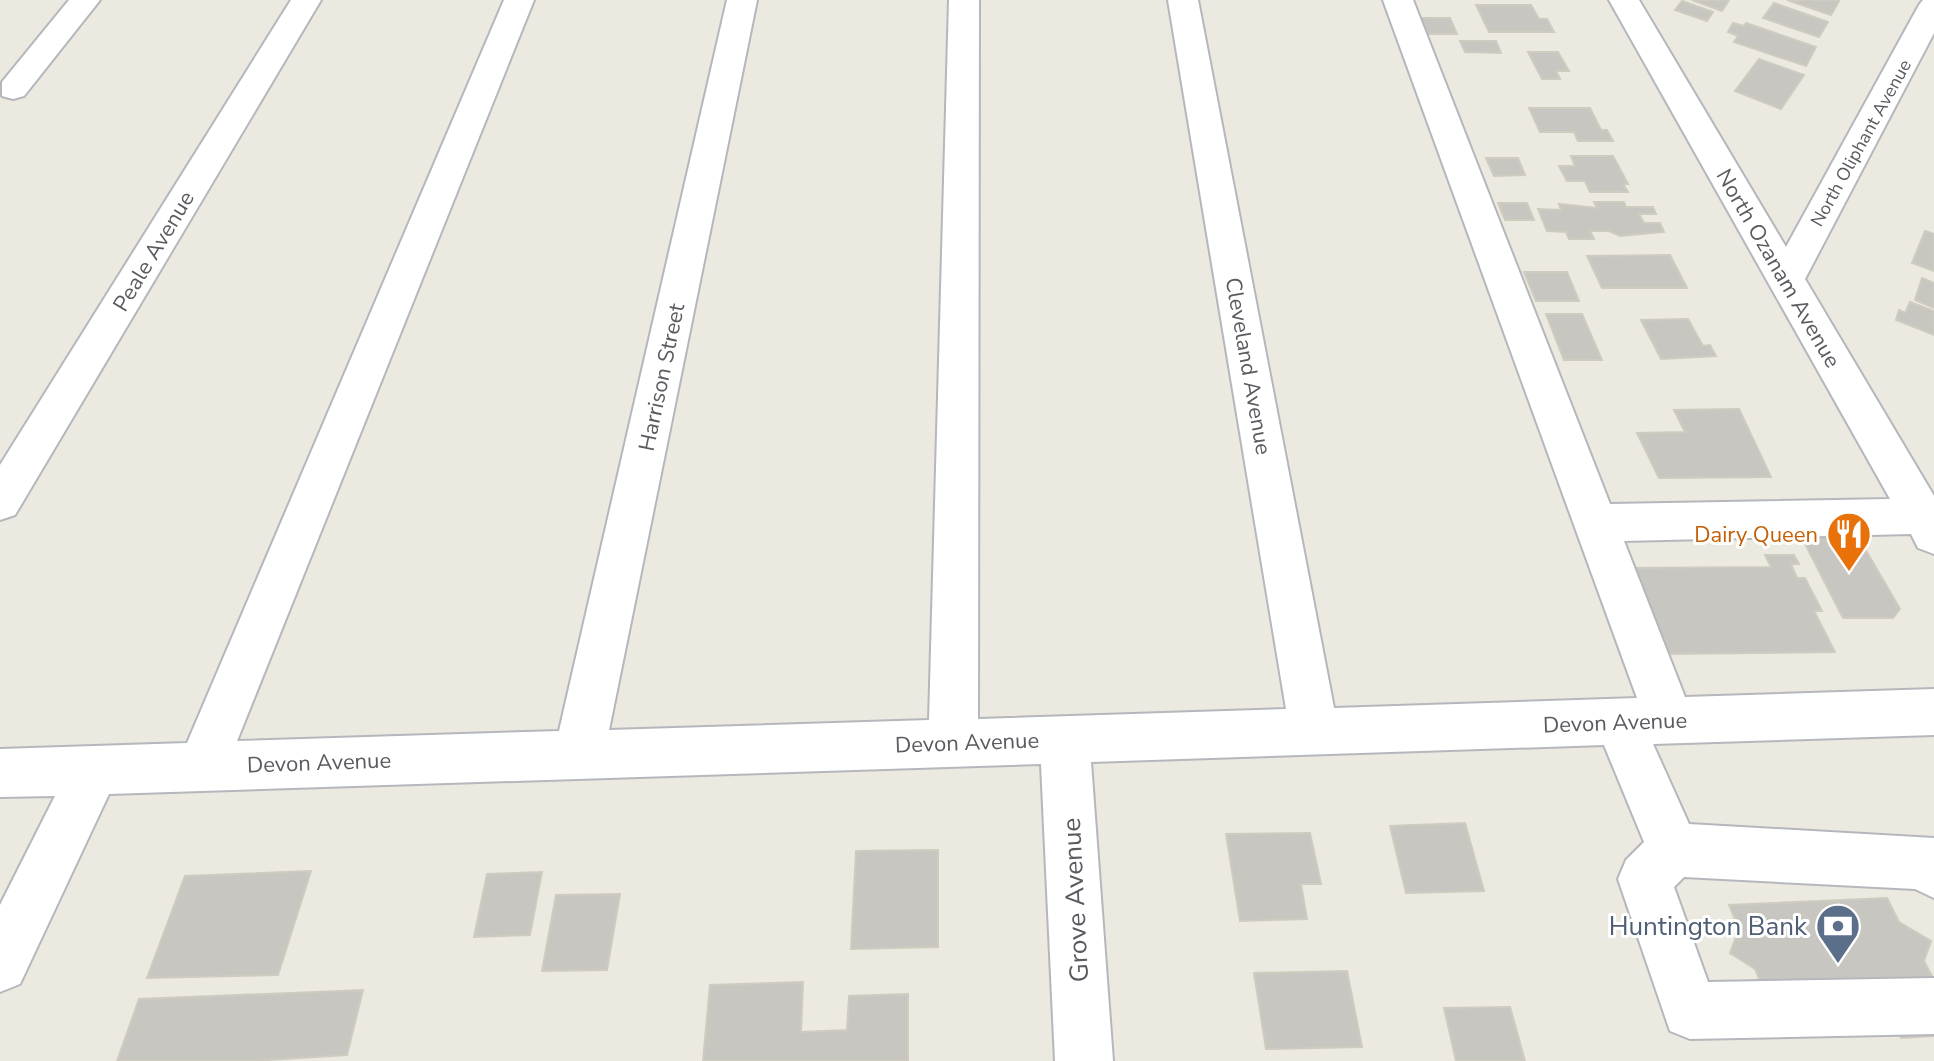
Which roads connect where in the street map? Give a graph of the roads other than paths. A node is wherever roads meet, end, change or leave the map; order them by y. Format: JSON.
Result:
{"nodes":[{"id":1,"x":85,"y":0,"type":"edge"},
{"id":2,"x":306,"y":0,"type":"edge"},
{"id":3,"x":519,"y":0,"type":"edge"},
{"id":4,"x":742,"y":0,"type":"edge"},
{"id":5,"x":964,"y":0,"type":"edge"},
{"id":6,"x":1183,"y":0,"type":"edge"},
{"id":7,"x":1398,"y":0,"type":"edge"},
{"id":8,"x":1635,"y":6,"type":"edge"},
{"id":9,"x":1931,"y":22,"type":"edge"},
{"id":10,"x":13,"y":89,"type":"dead end"},
{"id":11,"x":1786,"y":280,"type":"junction"},
{"id":12,"x":0,"y":502,"type":"edge"},
{"id":13,"x":1595,"y":523,"type":"junction"},
{"id":14,"x":1928,"y":526,"type":"edge"},
{"id":15,"x":1934,"y":712,"type":"edge"},
{"id":16,"x":1644,"y":721,"type":"junction"},
{"id":17,"x":1314,"y":731,"type":"junction"},
{"id":18,"x":1065,"y":739,"type":"junction"},
{"id":19,"x":953,"y":743,"type":"junction"},
{"id":20,"x":579,"y":754,"type":"junction"},
{"id":21,"x":202,"y":766,"type":"junction"},
{"id":22,"x":94,"y":771,"type":"junction"},
{"id":23,"x":0,"y":773,"type":"edge"},
{"id":24,"x":1673,"y":850,"type":"junction"},
{"id":25,"x":1934,"y":871,"type":"edge"},
{"id":26,"x":0,"y":964,"type":"edge"},
{"id":27,"x":1934,"y":1006,"type":"edge"},
{"id":28,"x":1084,"y":1061,"type":"edge"}],
"edges":[{"from":1,"to":10,"type":"street"},
{"from":2,"to":12,"type":"street","name":"Peale Avenue"},
{"from":3,"to":21,"type":"street"},
{"from":4,"to":20,"type":"street","name":"Harrison Street"},
{"from":5,"to":19,"type":"street"},
{"from":6,"to":17,"type":"street","name":"Cleveland Avenue"},
{"from":7,"to":13,"type":"street"},
{"from":8,"to":11,"type":"street","name":"North Ozanam Avenue"},
{"from":9,"to":11,"type":"street","name":"North Oliphant Avenue"},
{"from":11,"to":14,"type":"street","name":"North Ozanam Avenue"},
{"from":13,"to":14,"type":"street"},
{"from":13,"to":16,"type":"street"},
{"from":15,"to":16,"type":"street","name":"Devon Avenue"},
{"from":16,"to":17,"type":"street","name":"Devon Avenue"},
{"from":16,"to":24,"type":"street"},
{"from":17,"to":18,"type":"street","name":"Devon Avenue"},
{"from":18,"to":19,"type":"street","name":"Devon Avenue"},
{"from":18,"to":28,"type":"street","name":"Grove Avenue"},
{"from":19,"to":20,"type":"street","name":"Devon Avenue"},
{"from":20,"to":21,"type":"street","name":"Devon Avenue"},
{"from":21,"to":22,"type":"street","name":"Devon Avenue"},
{"from":22,"to":23,"type":"street","name":"Devon Avenue"},
{"from":22,"to":26,"type":"street"},
{"from":24,"to":25,"type":"street"},
{"from":24,"to":27,"type":"street"}]}
